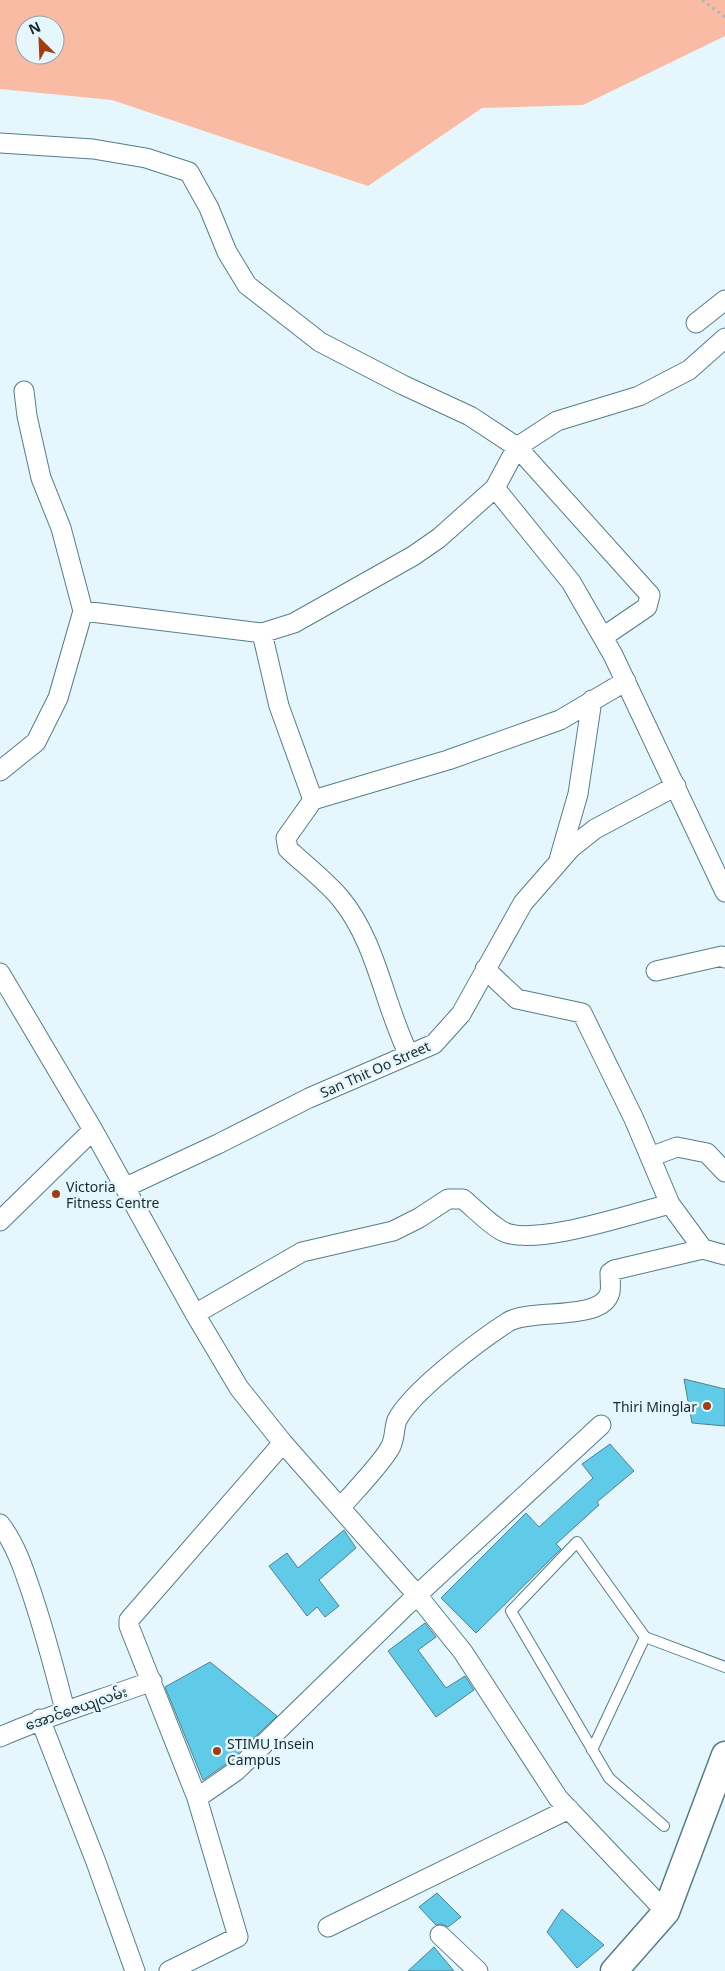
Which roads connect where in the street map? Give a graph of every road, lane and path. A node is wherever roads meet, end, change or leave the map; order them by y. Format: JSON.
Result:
{"nodes":[{"id":1,"x":702,"y":0,"type":"edge"},
{"id":2,"x":725,"y":17,"type":"edge"},
{"id":3,"x":0,"y":142,"type":"edge"},
{"id":4,"x":725,"y":300,"type":"edge"},
{"id":5,"x":696,"y":323,"type":"dead end"},
{"id":6,"x":725,"y":338,"type":"edge"},
{"id":7,"x":24,"y":390,"type":"dead end"},
{"id":8,"x":517,"y":447,"type":"junction"},
{"id":9,"x":495,"y":488,"type":"junction"},
{"id":10,"x":83,"y":611,"type":"junction"},
{"id":11,"x":262,"y":633,"type":"junction"},
{"id":12,"x":603,"y":638,"type":"junction"},
{"id":13,"x":626,"y":681,"type":"junction"},
{"id":14,"x":592,"y":700,"type":"junction"},
{"id":15,"x":0,"y":771,"type":"edge"},
{"id":16,"x":676,"y":786,"type":"junction"},
{"id":17,"x":313,"y":800,"type":"junction"},
{"id":18,"x":558,"y":865,"type":"junction"},
{"id":19,"x":725,"y":892,"type":"edge"},
{"id":20,"x":725,"y":958,"type":"edge"},
{"id":21,"x":486,"y":969,"type":"junction"},
{"id":22,"x":656,"y":971,"type":"dead end"},
{"id":23,"x":0,"y":973,"type":"edge"},
{"id":24,"x":409,"y":1055,"type":"junction"},
{"id":25,"x":93,"y":1130,"type":"junction"},
{"id":26,"x":650,"y":1157,"type":"junction"},
{"id":27,"x":725,"y":1172,"type":"edge"},
{"id":28,"x":126,"y":1187,"type":"junction"},
{"id":29,"x":670,"y":1204,"type":"junction"},
{"id":30,"x":0,"y":1221,"type":"edge"},
{"id":31,"x":703,"y":1249,"type":"junction"},
{"id":32,"x":725,"y":1255,"type":"edge"},
{"id":33,"x":195,"y":1314,"type":"junction"},
{"id":34,"x":601,"y":1425,"type":"dead end"},
{"id":35,"x":283,"y":1443,"type":"junction"},
{"id":36,"x":340,"y":1508,"type":"junction"},
{"id":37,"x":0,"y":1524,"type":"edge"},
{"id":38,"x":417,"y":1595,"type":"junction"},
{"id":39,"x":645,"y":1637,"type":"junction"},
{"id":40,"x":725,"y":1667,"type":"edge"},
{"id":41,"x":152,"y":1681,"type":"junction"},
{"id":42,"x":65,"y":1710,"type":"junction"},
{"id":43,"x":40,"y":1719,"type":"junction"},
{"id":44,"x":0,"y":1737,"type":"edge"},
{"id":45,"x":592,"y":1750,"type":"junction"},
{"id":46,"x":725,"y":1755,"type":"edge"},
{"id":47,"x":197,"y":1798,"type":"junction"},
{"id":48,"x":569,"y":1809,"type":"junction"},
{"id":49,"x":664,"y":1826,"type":"dead end"},
{"id":50,"x":666,"y":1912,"type":"junction"},
{"id":51,"x":328,"y":1927,"type":"dead end"},
{"id":52,"x":440,"y":1936,"type":"dead end"},
{"id":53,"x":135,"y":1971,"type":"edge"},
{"id":54,"x":168,"y":1971,"type":"edge"},
{"id":55,"x":478,"y":1971,"type":"edge"},
{"id":56,"x":614,"y":1971,"type":"edge"}],
"edges":[{"from":1,"to":2,"type":"path"},
{"from":3,"to":8,"type":"street"},
{"from":4,"to":5,"type":"street"},
{"from":6,"to":8,"type":"street"},
{"from":7,"to":10,"type":"street"},
{"from":8,"to":9,"type":"street"},
{"from":8,"to":12,"type":"street"},
{"from":9,"to":11,"type":"street"},
{"from":9,"to":12,"type":"street"},
{"from":10,"to":11,"type":"street"},
{"from":10,"to":15,"type":"street"},
{"from":11,"to":17,"type":"street"},
{"from":12,"to":13,"type":"street"},
{"from":13,"to":14,"type":"street"},
{"from":13,"to":16,"type":"street"},
{"from":14,"to":17,"type":"street"},
{"from":14,"to":18,"type":"street"},
{"from":16,"to":18,"type":"street","name":"San Thit Oo Street"},
{"from":16,"to":19,"type":"street"},
{"from":17,"to":24,"type":"street"},
{"from":18,"to":21,"type":"street","name":"San Thit Oo Street"},
{"from":20,"to":22,"type":"street"},
{"from":21,"to":24,"type":"street","name":"San Thit Oo Street"},
{"from":21,"to":26,"type":"street"},
{"from":23,"to":25,"type":"street"},
{"from":24,"to":28,"type":"street","name":"San Thit Oo Street"},
{"from":25,"to":28,"type":"street"},
{"from":25,"to":30,"type":"street"},
{"from":26,"to":27,"type":"street"},
{"from":26,"to":29,"type":"street"},
{"from":28,"to":33,"type":"street"},
{"from":29,"to":31,"type":"street"},
{"from":29,"to":33,"type":"street"},
{"from":31,"to":32,"type":"street"},
{"from":31,"to":36,"type":"street"},
{"from":33,"to":35,"type":"street"},
{"from":34,"to":38,"type":"street"},
{"from":35,"to":36,"type":"street"},
{"from":35,"to":41,"type":"street"},
{"from":36,"to":38,"type":"street"},
{"from":37,"to":42,"type":"street"},
{"from":38,"to":47,"type":"street"},
{"from":38,"to":48,"type":"street"},
{"from":39,"to":40,"type":"lane"},
{"from":39,"to":45,"type":"lane"},
{"from":39,"to":45,"type":"lane"},
{"from":41,"to":42,"type":"street","name":"အောင်ဇေယျလမ်း"},
{"from":41,"to":47,"type":"street"},
{"from":42,"to":43,"type":"street","name":"အောင်ဇေယျလမ်း"},
{"from":43,"to":44,"type":"street","name":"အောင်ဇေယျလမ်း"},
{"from":43,"to":53,"type":"street"},
{"from":45,"to":49,"type":"lane"},
{"from":46,"to":50,"type":"street"},
{"from":47,"to":54,"type":"street"},
{"from":48,"to":50,"type":"street"},
{"from":48,"to":51,"type":"street"},
{"from":50,"to":56,"type":"street"},
{"from":52,"to":55,"type":"street"}]}
